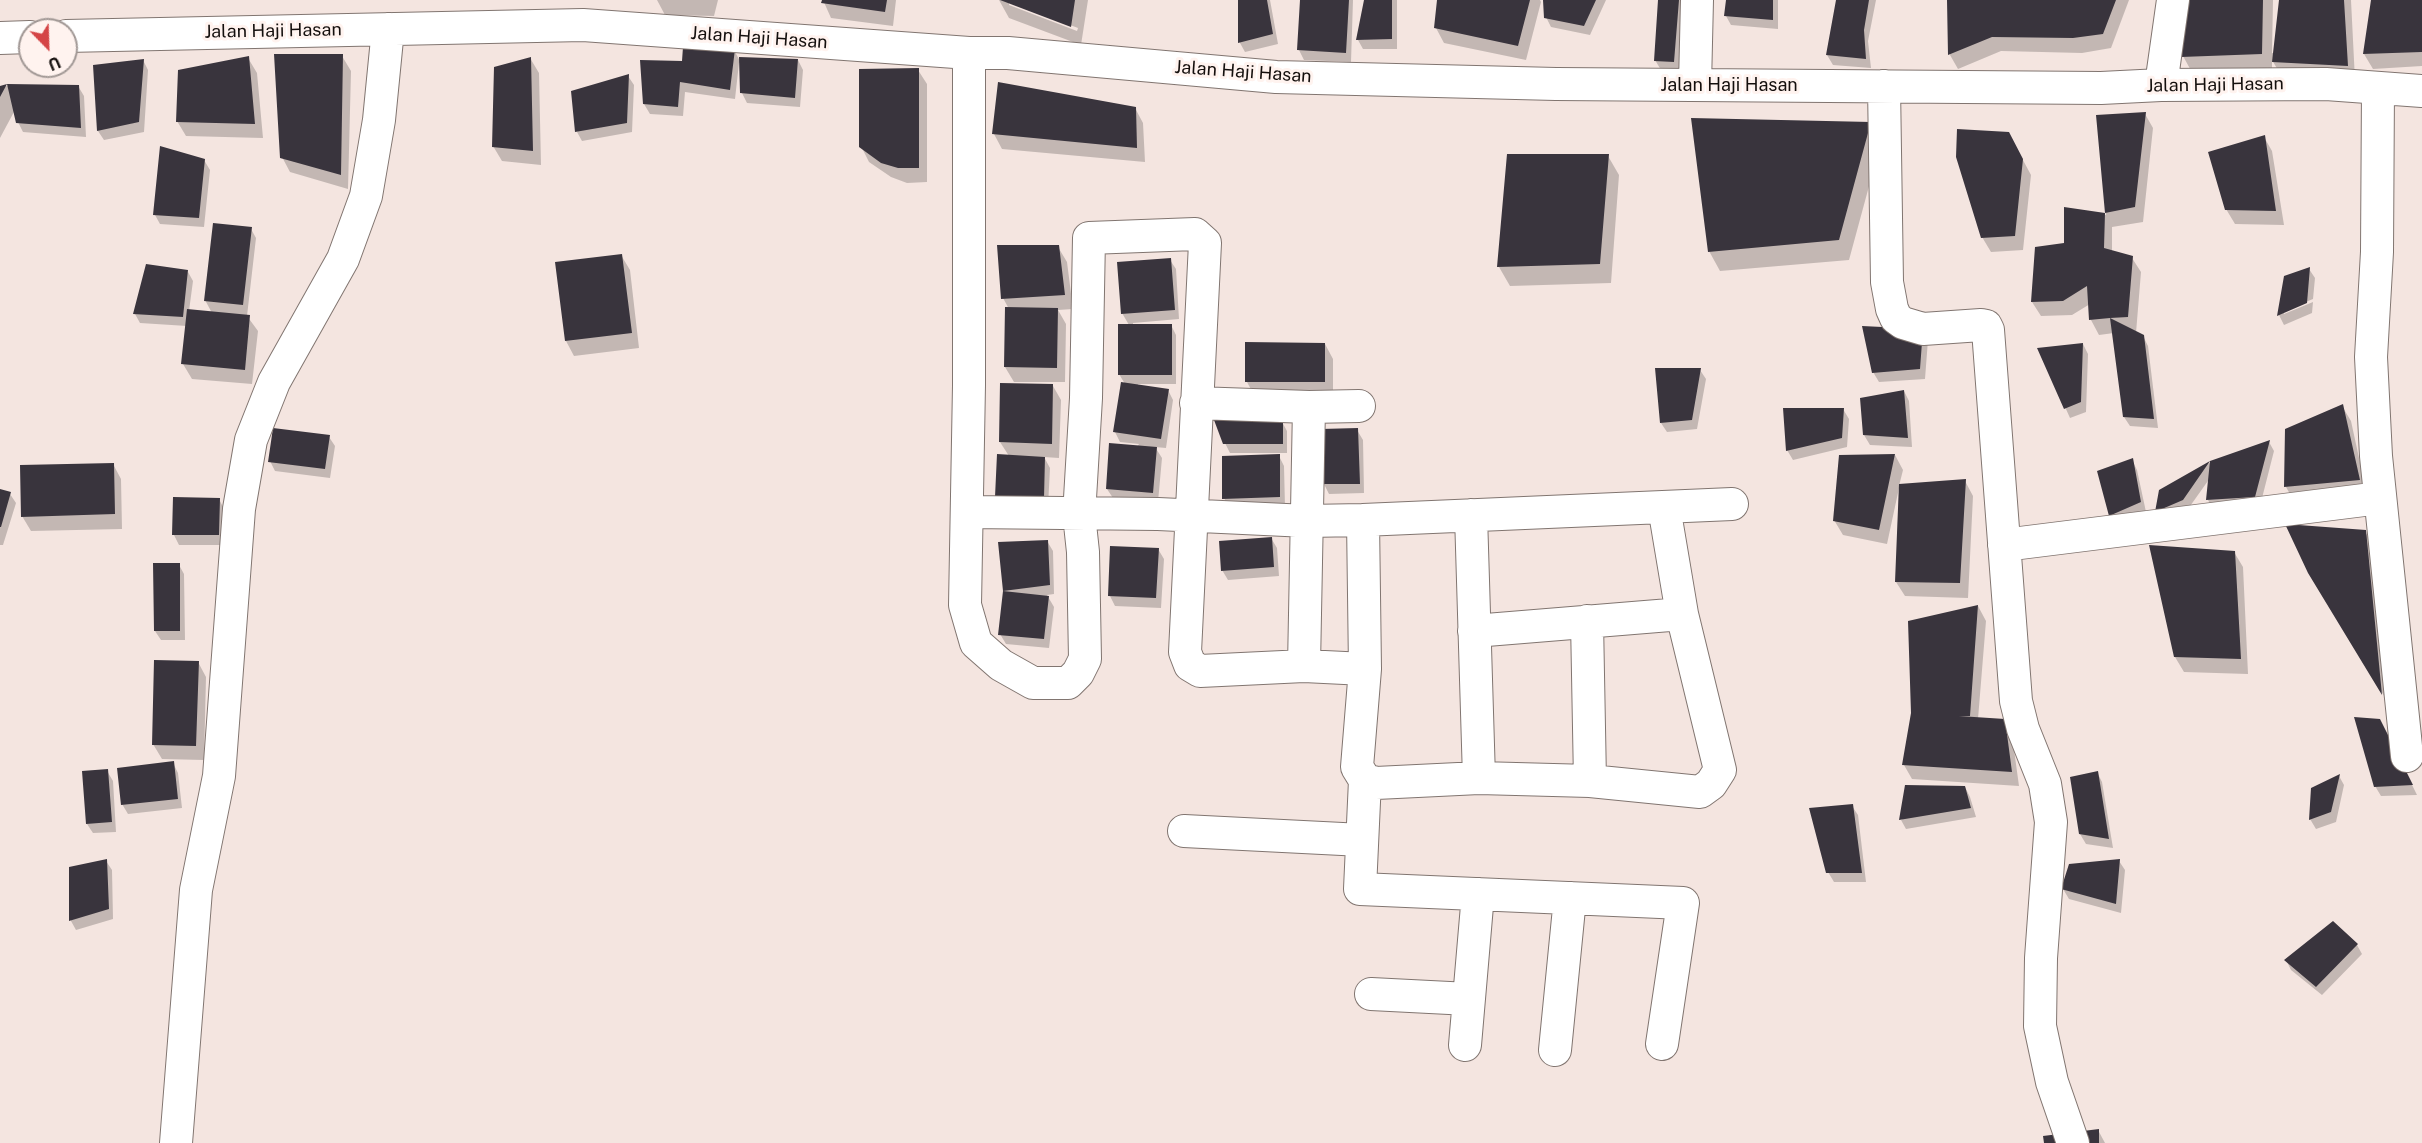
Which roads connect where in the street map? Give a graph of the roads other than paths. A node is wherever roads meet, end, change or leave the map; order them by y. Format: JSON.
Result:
{"nodes":[{"id":1,"x":1697,"y":0,"type":"edge"},
{"id":2,"x":2173,"y":0,"type":"edge"},
{"id":3,"x":550,"y":13,"type":"edge"},
{"id":4,"x":388,"y":29,"type":"junction"},
{"id":5,"x":78,"y":36,"type":"edge"},
{"id":6,"x":18,"y":37,"type":"edge"},
{"id":7,"x":0,"y":38,"type":"edge"},
{"id":8,"x":969,"y":53,"type":"junction"},
{"id":9,"x":2161,"y":84,"type":"junction"},
{"id":10,"x":1695,"y":85,"type":"junction"},
{"id":11,"x":1884,"y":86,"type":"junction"},
{"id":12,"x":2378,"y":88,"type":"junction"},
{"id":13,"x":2422,"y":91,"type":"edge"},
{"id":14,"x":1196,"y":403,"type":"junction"},
{"id":15,"x":1359,"y":406,"type":"dead end"},
{"id":16,"x":1309,"y":407,"type":"junction"},
{"id":17,"x":2380,"y":498,"type":"junction"},
{"id":18,"x":1732,"y":504,"type":"dead end"},
{"id":19,"x":1664,"y":507,"type":"junction"},
{"id":20,"x":968,"y":512,"type":"junction"},
{"id":21,"x":1079,"y":515,"type":"junction"},
{"id":22,"x":1471,"y":515,"type":"junction"},
{"id":23,"x":1192,"y":516,"type":"junction"},
{"id":24,"x":1363,"y":520,"type":"junction"},
{"id":25,"x":1307,"y":521,"type":"junction"},
{"id":26,"x":2004,"y":545,"type":"junction"},
{"id":27,"x":1682,"y":614,"type":"junction"},
{"id":28,"x":1587,"y":621,"type":"junction"},
{"id":29,"x":1474,"y":631,"type":"junction"},
{"id":30,"x":1304,"y":666,"type":"junction"},
{"id":31,"x":1365,"y":669,"type":"junction"},
{"id":32,"x":2407,"y":756,"type":"dead end"},
{"id":33,"x":1479,"y":778,"type":"junction"},
{"id":34,"x":1365,"y":780,"type":"junction"},
{"id":35,"x":1590,"y":781,"type":"junction"},
{"id":36,"x":1184,"y":831,"type":"dead end"},
{"id":37,"x":1362,"y":840,"type":"junction"},
{"id":38,"x":1479,"y":894,"type":"junction"},
{"id":39,"x":1570,"y":898,"type":"junction"},
{"id":40,"x":1371,"y":994,"type":"dead end"},
{"id":41,"x":1469,"y":999,"type":"junction"},
{"id":42,"x":1662,"y":1044,"type":"dead end"},
{"id":43,"x":1465,"y":1045,"type":"dead end"},
{"id":44,"x":1555,"y":1050,"type":"dead end"},
{"id":45,"x":176,"y":1143,"type":"edge"},
{"id":46,"x":2073,"y":1143,"type":"edge"}],
"edges":[{"from":1,"to":10,"type":"street"},
{"from":2,"to":9,"type":"street"},
{"from":3,"to":4,"type":"street","name":"Jalan Haji Hasan"},
{"from":3,"to":8,"type":"street","name":"Jalan Haji Hasan"},
{"from":4,"to":5,"type":"street","name":"Jalan Haji Hasan"},
{"from":4,"to":45,"type":"street"},
{"from":6,"to":7,"type":"street"},
{"from":8,"to":10,"type":"street","name":"Jalan Haji Hasan"},
{"from":8,"to":20,"type":"street"},
{"from":9,"to":11,"type":"street","name":"Jalan Haji Hasan"},
{"from":9,"to":12,"type":"street","name":"Jalan Haji Hasan"},
{"from":10,"to":11,"type":"street","name":"Jalan Haji Hasan"},
{"from":11,"to":26,"type":"street"},
{"from":12,"to":13,"type":"street","name":"Jalan Haji Hasan"},
{"from":12,"to":17,"type":"street"},
{"from":14,"to":16,"type":"street"},
{"from":14,"to":21,"type":"street"},
{"from":14,"to":23,"type":"street"},
{"from":15,"to":16,"type":"street"},
{"from":16,"to":25,"type":"street"},
{"from":17,"to":26,"type":"street"},
{"from":17,"to":32,"type":"street"},
{"from":18,"to":19,"type":"street"},
{"from":19,"to":22,"type":"street"},
{"from":19,"to":27,"type":"street"},
{"from":20,"to":21,"type":"street"},
{"from":20,"to":21,"type":"street"},
{"from":21,"to":23,"type":"street"},
{"from":22,"to":24,"type":"street"},
{"from":22,"to":29,"type":"street"},
{"from":23,"to":25,"type":"street"},
{"from":23,"to":30,"type":"street"},
{"from":24,"to":25,"type":"street"},
{"from":24,"to":31,"type":"street"},
{"from":25,"to":30,"type":"street"},
{"from":26,"to":46,"type":"street"},
{"from":27,"to":28,"type":"street"},
{"from":27,"to":35,"type":"street"},
{"from":28,"to":29,"type":"street"},
{"from":28,"to":35,"type":"street"},
{"from":29,"to":33,"type":"street"},
{"from":30,"to":31,"type":"street"},
{"from":31,"to":34,"type":"street"},
{"from":33,"to":34,"type":"street"},
{"from":33,"to":35,"type":"street"},
{"from":34,"to":37,"type":"street"},
{"from":36,"to":37,"type":"street"},
{"from":37,"to":38,"type":"street"},
{"from":38,"to":39,"type":"street"},
{"from":38,"to":41,"type":"street"},
{"from":39,"to":42,"type":"street"},
{"from":39,"to":44,"type":"street"},
{"from":40,"to":41,"type":"street"},
{"from":41,"to":43,"type":"street"}]}
